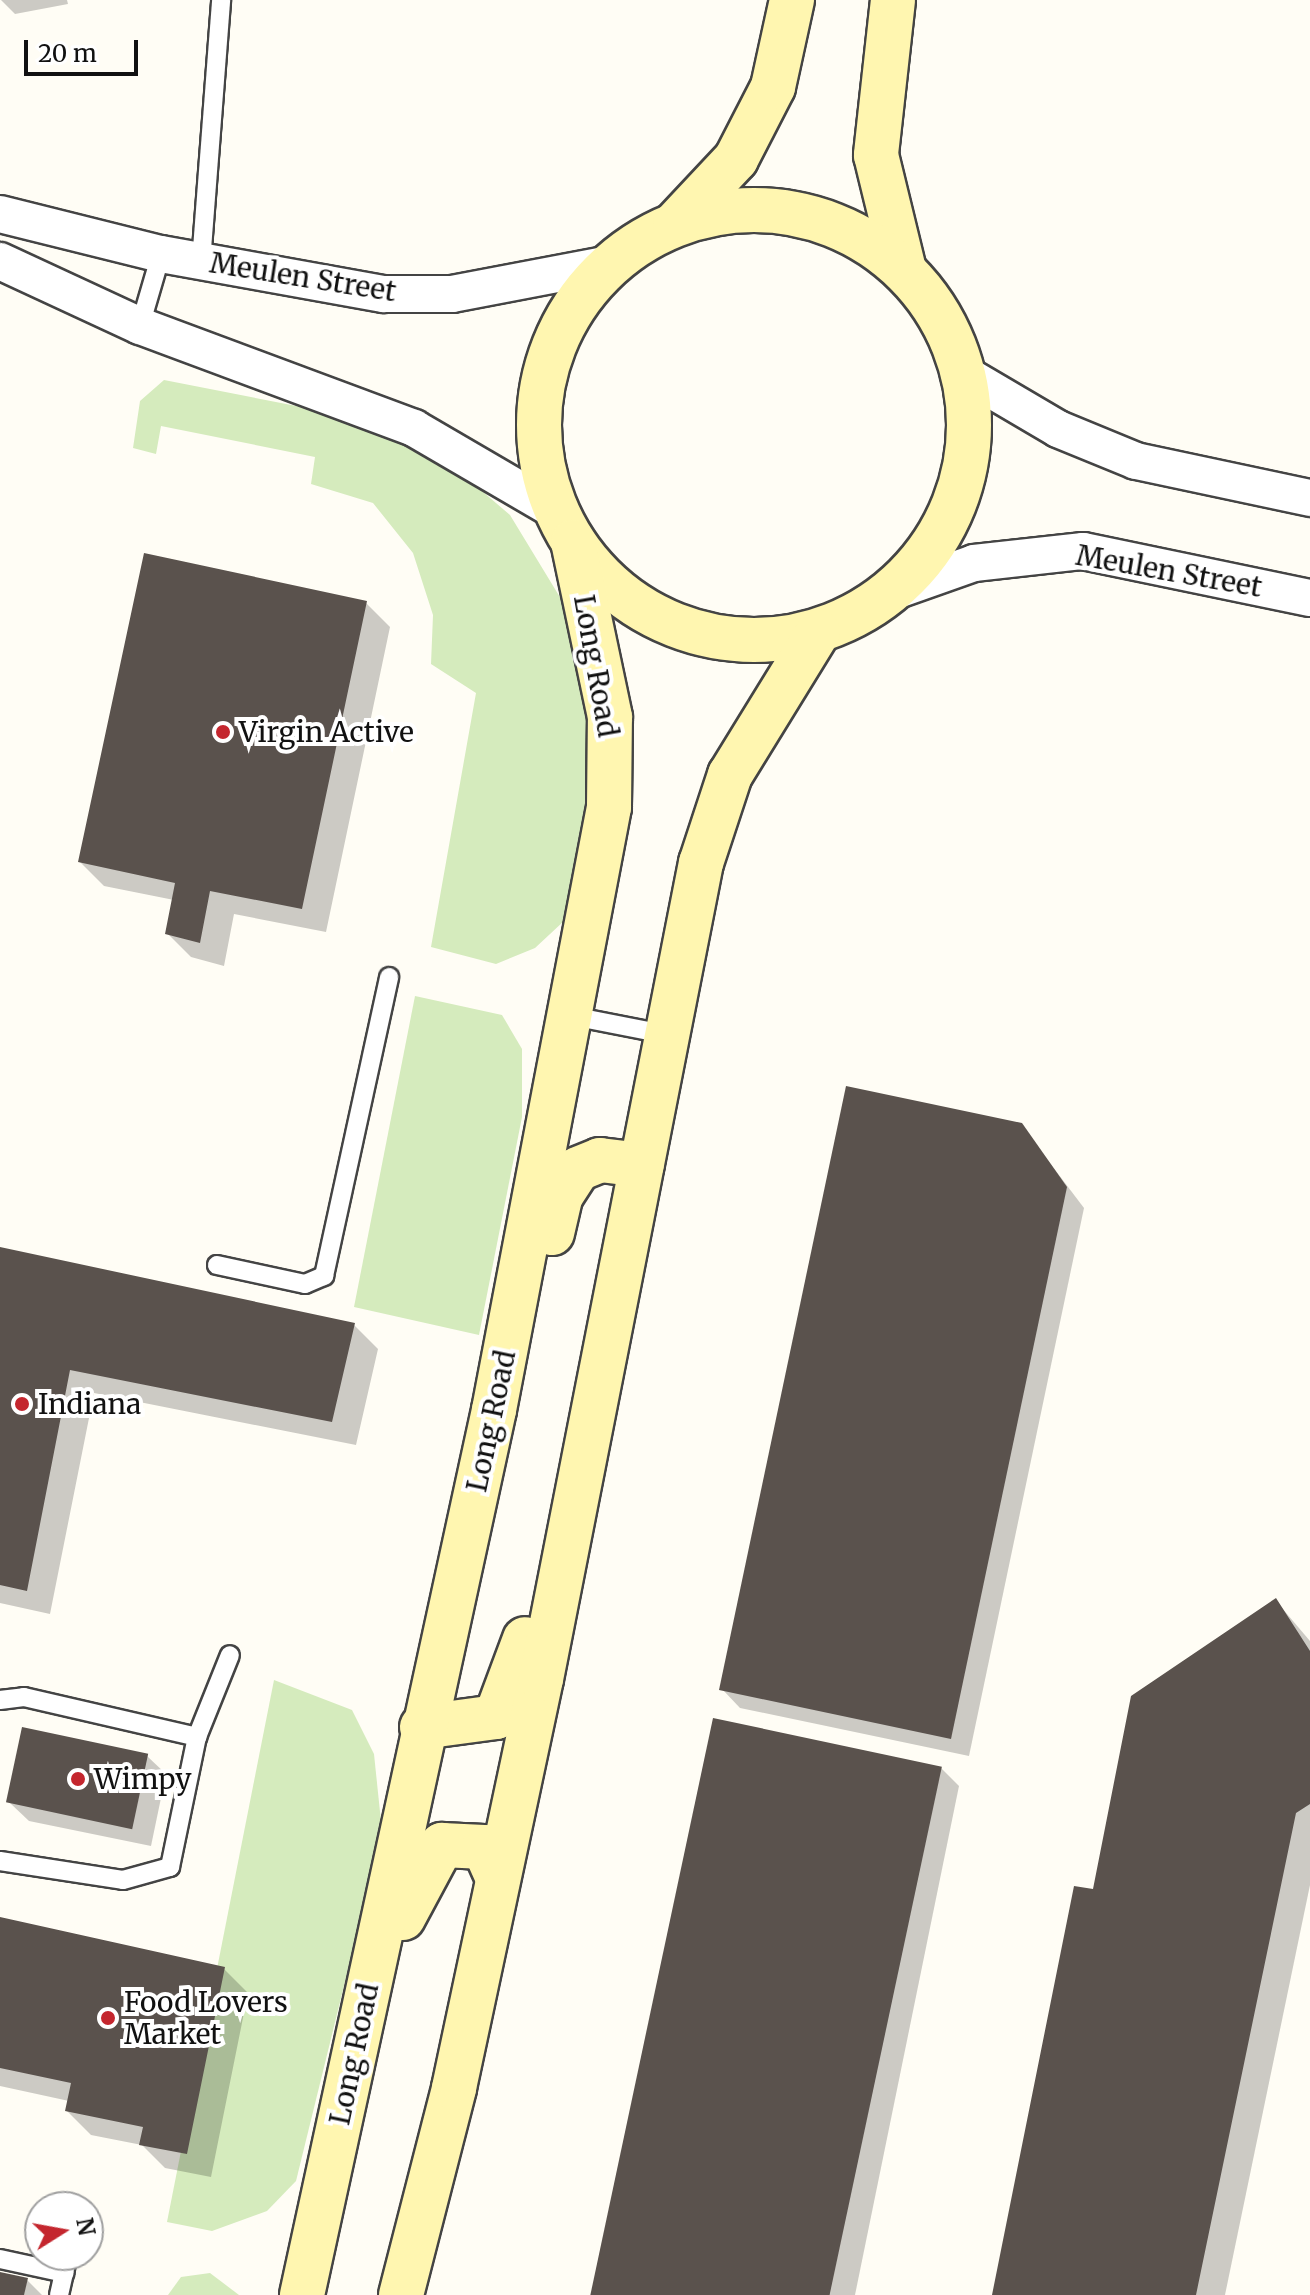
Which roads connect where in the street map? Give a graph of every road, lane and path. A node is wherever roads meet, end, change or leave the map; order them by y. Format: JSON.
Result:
{"nodes":[{"id":1,"x":221,"y":0,"type":"edge"},
{"id":2,"x":792,"y":0,"type":"edge"},
{"id":3,"x":893,"y":0,"type":"edge"},
{"id":4,"x":0,"y":214,"type":"edge"},
{"id":5,"x":675,"y":224,"type":"junction"},
{"id":6,"x":161,"y":254,"type":"junction"},
{"id":7,"x":0,"y":261,"type":"edge"},
{"id":8,"x":201,"y":262,"type":"junction"},
{"id":9,"x":610,"y":264,"type":"junction"},
{"id":10,"x":904,"y":270,"type":"junction"},
{"id":11,"x":140,"y":326,"type":"junction"},
{"id":12,"x":963,"y":373,"type":"junction"},
{"id":13,"x":1310,"y":498,"type":"edge"},
{"id":14,"x":564,"y":527,"type":"junction"},
{"id":15,"x":889,"y":593,"type":"junction"},
{"id":16,"x":1310,"y":598,"type":"edge"},
{"id":17,"x":818,"y":632,"type":"junction"},
{"id":18,"x":389,"y":977,"type":"dead end"},
{"id":19,"x":572,"y":1016,"type":"junction"},
{"id":20,"x":669,"y":1035,"type":"junction"},
{"id":21,"x":642,"y":1165,"type":"junction"},
{"id":22,"x":217,"y":1265,"type":"dead end"},
{"id":23,"x":494,"y":1410,"type":"junction"},
{"id":24,"x":583,"y":1476,"type":"junction"},
{"id":25,"x":230,"y":1655,"type":"dead end"},
{"id":26,"x":0,"y":1700,"type":"edge"},
{"id":27,"x":422,"y":1727,"type":"junction"},
{"id":28,"x":197,"y":1737,"type":"junction"},
{"id":29,"x":0,"y":1861,"type":"edge"},
{"id":30,"x":498,"y":1878,"type":"junction"},
{"id":31,"x":365,"y":2008,"type":"junction"},
{"id":32,"x":0,"y":2259,"type":"edge"},
{"id":33,"x":24,"y":2261,"type":"edge"},
{"id":34,"x":64,"y":2271,"type":"edge"},
{"id":35,"x":59,"y":2295,"type":"edge"},
{"id":36,"x":304,"y":2295,"type":"edge"},
{"id":37,"x":401,"y":2295,"type":"edge"}],
"edges":[{"from":1,"to":8,"type":"lane"},
{"from":2,"to":5,"type":"street"},
{"from":3,"to":10,"type":"street"},
{"from":4,"to":6,"type":"street","name":"Meulen Street"},
{"from":5,"to":9,"type":"street","name":"Long Road"},
{"from":5,"to":10,"type":"street"},
{"from":6,"to":8,"type":"street","name":"Meulen Street"},
{"from":6,"to":11,"type":"lane"},
{"from":7,"to":11,"type":"street"},
{"from":8,"to":9,"type":"street","name":"Meulen Street"},
{"from":9,"to":14,"type":"street","name":"Long Road"},
{"from":10,"to":12,"type":"street"},
{"from":11,"to":14,"type":"street"},
{"from":12,"to":13,"type":"street"},
{"from":12,"to":15,"type":"street"},
{"from":14,"to":17,"type":"street"},
{"from":14,"to":19,"type":"street","name":"Long Road"},
{"from":15,"to":16,"type":"street","name":"Meulen Street"},
{"from":15,"to":17,"type":"street"},
{"from":17,"to":20,"type":"street"},
{"from":18,"to":22,"type":"lane"},
{"from":19,"to":20,"type":"lane"},
{"from":19,"to":23,"type":"street","name":"Long Road"},
{"from":20,"to":21,"type":"street"},
{"from":21,"to":23,"type":"street"},
{"from":21,"to":24,"type":"street"},
{"from":23,"to":27,"type":"street","name":"Long Road"},
{"from":24,"to":27,"type":"street"},
{"from":24,"to":30,"type":"street"},
{"from":25,"to":28,"type":"lane"},
{"from":26,"to":28,"type":"lane"},
{"from":27,"to":31,"type":"street","name":"Long Road"},
{"from":28,"to":29,"type":"lane"},
{"from":30,"to":31,"type":"street"},
{"from":30,"to":37,"type":"street"},
{"from":31,"to":36,"type":"street","name":"Long Road"},
{"from":32,"to":33,"type":"lane"},
{"from":34,"to":35,"type":"lane"}]}
